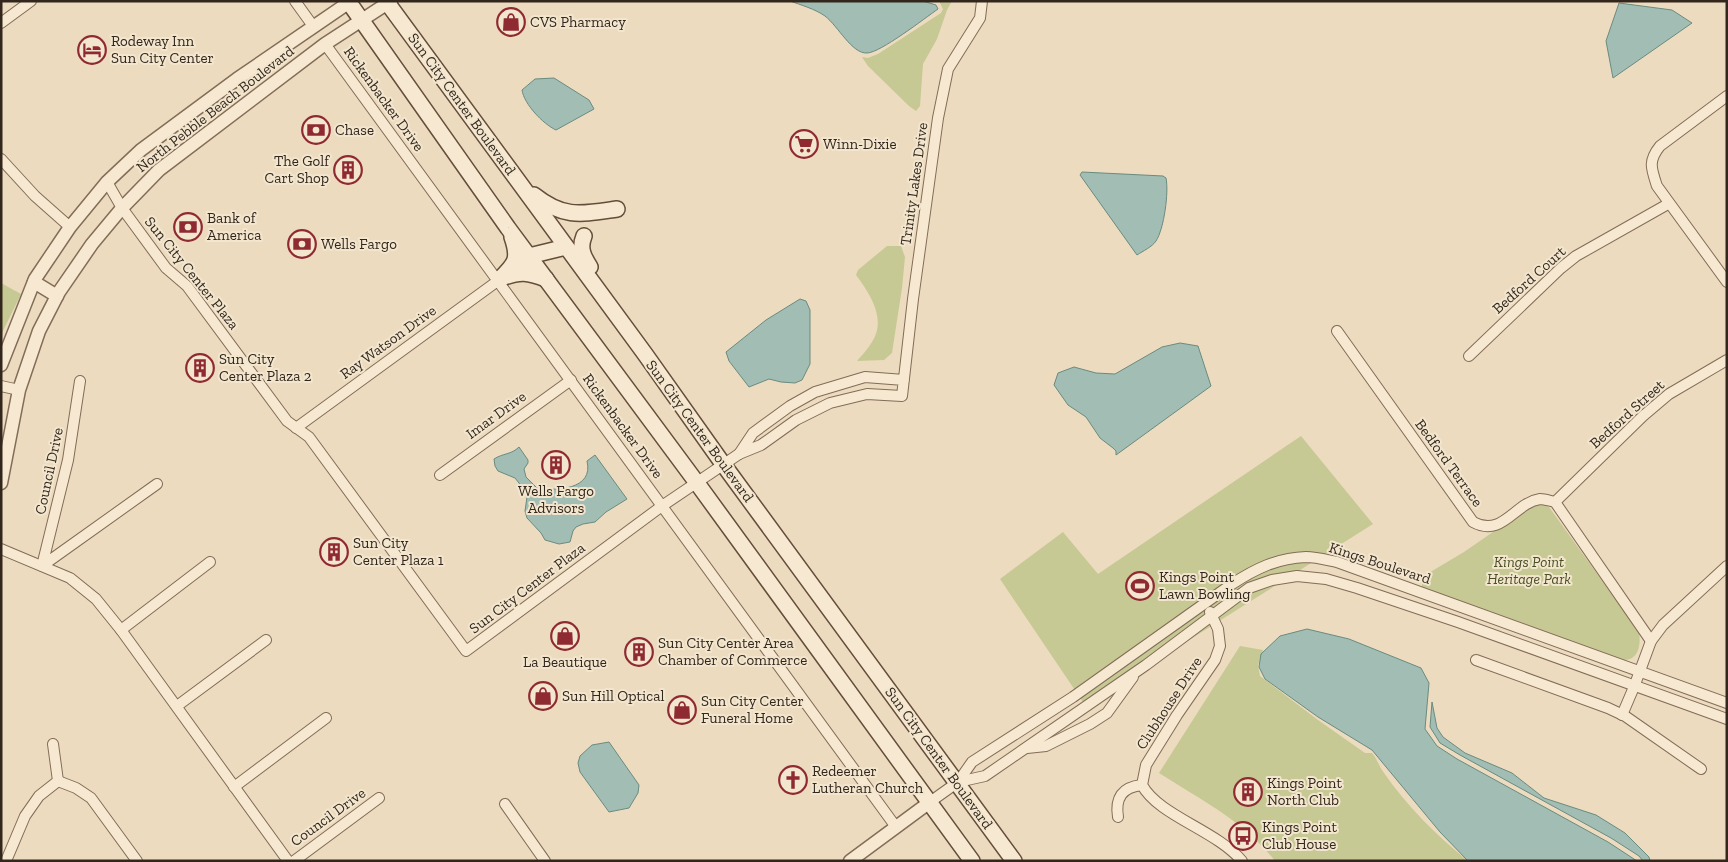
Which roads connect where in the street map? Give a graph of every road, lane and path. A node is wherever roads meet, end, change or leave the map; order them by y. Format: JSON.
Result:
{"nodes":[{"id":1,"x":31,"y":1,"type":"edge"},
{"id":2,"x":295,"y":1,"type":"edge"},
{"id":3,"x":982,"y":1,"type":"edge"},
{"id":4,"x":349,"y":2,"type":"edge"},
{"id":5,"x":389,"y":2,"type":"edge"},
{"id":6,"x":363,"y":21,"type":"junction"},
{"id":7,"x":1,"y":22,"type":"edge"},
{"id":8,"x":313,"y":26,"type":"junction"},
{"id":9,"x":325,"y":44,"type":"junction"},
{"id":10,"x":1727,"y":96,"type":"edge"},
{"id":11,"x":1,"y":159,"type":"edge"},
{"id":12,"x":516,"y":178,"type":"junction"},
{"id":13,"x":106,"y":182,"type":"junction"},
{"id":14,"x":1668,"y":204,"type":"junction"},
{"id":15,"x":122,"y":208,"type":"junction"},
{"id":16,"x":617,"y":209,"type":"dead end"},
{"id":17,"x":70,"y":227,"type":"junction"},
{"id":18,"x":508,"y":228,"type":"junction"},
{"id":19,"x":584,"y":236,"type":"dead end"},
{"id":20,"x":566,"y":247,"type":"junction"},
{"id":21,"x":530,"y":256,"type":"junction"},
{"id":22,"x":511,"y":268,"type":"junction"},
{"id":23,"x":546,"y":279,"type":"junction"},
{"id":24,"x":498,"y":280,"type":"junction"},
{"id":25,"x":34,"y":282,"type":"junction"},
{"id":26,"x":1727,"y":282,"type":"edge"},
{"id":27,"x":57,"y":296,"type":"junction"},
{"id":28,"x":1336,"y":331,"type":"dead end"},
{"id":29,"x":645,"y":354,"type":"junction"},
{"id":30,"x":1469,"y":356,"type":"dead end"},
{"id":31,"x":1727,"y":360,"type":"edge"},
{"id":32,"x":1,"y":365,"type":"edge"},
{"id":33,"x":571,"y":380,"type":"junction"},
{"id":34,"x":904,"y":380,"type":"junction"},
{"id":35,"x":80,"y":381,"type":"dead end"},
{"id":36,"x":1,"y":386,"type":"edge"},
{"id":37,"x":19,"y":390,"type":"junction"},
{"id":38,"x":296,"y":428,"type":"junction"},
{"id":39,"x":739,"y":454,"type":"junction"},
{"id":40,"x":723,"y":464,"type":"junction"},
{"id":41,"x":440,"y":475,"type":"dead end"},
{"id":42,"x":1,"y":483,"type":"edge"},
{"id":43,"x":697,"y":483,"type":"junction"},
{"id":44,"x":157,"y":484,"type":"dead end"},
{"id":45,"x":1555,"y":502,"type":"junction"},
{"id":46,"x":662,"y":506,"type":"junction"},
{"id":47,"x":1,"y":549,"type":"edge"},
{"id":48,"x":210,"y":562,"type":"dead end"},
{"id":49,"x":42,"y":566,"type":"junction"},
{"id":50,"x":1727,"y":566,"type":"edge"},
{"id":51,"x":1204,"y":604,"type":"junction"},
{"id":52,"x":1213,"y":615,"type":"junction"},
{"id":53,"x":121,"y":630,"type":"junction"},
{"id":54,"x":266,"y":640,"type":"dead end"},
{"id":55,"x":1651,"y":641,"type":"junction"},
{"id":56,"x":1476,"y":660,"type":"dead end"},
{"id":57,"x":1136,"y":671,"type":"junction"},
{"id":58,"x":1640,"y":672,"type":"junction"},
{"id":59,"x":1634,"y":687,"type":"junction"},
{"id":60,"x":1727,"y":703,"type":"edge"},
{"id":61,"x":177,"y":706,"type":"junction"},
{"id":62,"x":1622,"y":715,"type":"junction"},
{"id":63,"x":326,"y":718,"type":"dead end"},
{"id":64,"x":1727,"y":719,"type":"edge"},
{"id":65,"x":53,"y":744,"type":"dead end"},
{"id":66,"x":1024,"y":749,"type":"junction"},
{"id":67,"x":1701,"y":768,"type":"dead end"},
{"id":68,"x":58,"y":781,"type":"junction"},
{"id":69,"x":958,"y":782,"type":"junction"},
{"id":70,"x":1142,"y":785,"type":"junction"},
{"id":71,"x":234,"y":786,"type":"junction"},
{"id":72,"x":379,"y":798,"type":"dead end"},
{"id":73,"x":930,"y":802,"type":"junction"},
{"id":74,"x":505,"y":804,"type":"dead end"},
{"id":75,"x":1118,"y":817,"type":"dead end"},
{"id":76,"x":896,"y":827,"type":"junction"},
{"id":77,"x":6,"y":861,"type":"edge"},
{"id":78,"x":137,"y":861,"type":"edge"},
{"id":79,"x":288,"y":861,"type":"edge"},
{"id":80,"x":294,"y":861,"type":"edge"},
{"id":81,"x":545,"y":861,"type":"edge"},
{"id":82,"x":850,"y":861,"type":"edge"},
{"id":83,"x":972,"y":861,"type":"edge"},
{"id":84,"x":1014,"y":861,"type":"edge"},
{"id":85,"x":1242,"y":861,"type":"edge"}],
"edges":[{"from":1,"to":7,"type":"street"},
{"from":2,"to":8,"type":"street"},
{"from":3,"to":34,"type":"street","name":"Trinity Lakes Drive"},
{"from":4,"to":6,"type":"main road"},
{"from":4,"to":8,"type":"street","name":"North Pebble Beach Boulevard"},
{"from":5,"to":6,"type":"street","name":"North Pebble Beach Boulevard"},
{"from":5,"to":12,"type":"main road","name":"Sun City Center Boulevard"},
{"from":6,"to":9,"type":"street","name":"North Pebble Beach Boulevard"},
{"from":6,"to":18,"type":"main road"},
{"from":8,"to":13,"type":"street","name":"North Pebble Beach Boulevard"},
{"from":9,"to":15,"type":"street","name":"North Pebble Beach Boulevard"},
{"from":9,"to":24,"type":"street","name":"Rickenbacker Drive"},
{"from":10,"to":14,"type":"street"},
{"from":11,"to":17,"type":"street"},
{"from":12,"to":16,"type":"main road"},
{"from":12,"to":20,"type":"main road","name":"Sun City Center Boulevard"},
{"from":13,"to":15,"type":"street","name":"Sun City Center Plaza"},
{"from":13,"to":17,"type":"street","name":"North Pebble Beach Boulevard"},
{"from":14,"to":26,"type":"street"},
{"from":14,"to":30,"type":"street","name":"Bedford Court"},
{"from":15,"to":27,"type":"street","name":"North Pebble Beach Boulevard"},
{"from":15,"to":38,"type":"street","name":"Sun City Center Plaza"},
{"from":17,"to":25,"type":"street","name":"North Pebble Beach Boulevard"},
{"from":18,"to":21,"type":"main road"},
{"from":18,"to":22,"type":"main road"},
{"from":19,"to":29,"type":"main road"},
{"from":20,"to":21,"type":"main road"},
{"from":20,"to":29,"type":"main road","name":"Sun City Center Boulevard"},
{"from":21,"to":22,"type":"main road"},
{"from":21,"to":23,"type":"main road"},
{"from":22,"to":24,"type":"main road"},
{"from":23,"to":24,"type":"main road"},
{"from":23,"to":43,"type":"main road"},
{"from":24,"to":33,"type":"street","name":"Rickenbacker Drive"},
{"from":24,"to":38,"type":"street","name":"Ray Watson Drive"},
{"from":25,"to":27,"type":"street"},
{"from":25,"to":32,"type":"street","name":"North Pebble Beach Boulevard"},
{"from":27,"to":37,"type":"street","name":"North Pebble Beach Boulevard"},
{"from":28,"to":45,"type":"street","name":"Bedford Terrace"},
{"from":29,"to":40,"type":"main road","name":"Sun City Center Boulevard"},
{"from":31,"to":45,"type":"street","name":"Bedford Street"},
{"from":33,"to":41,"type":"street","name":"Imar Drive"},
{"from":33,"to":46,"type":"street","name":"Rickenbacker Drive"},
{"from":34,"to":39,"type":"street","name":"Trinity Lakes Drive"},
{"from":34,"to":39,"type":"street","name":"Trinity Lakes Drive"},
{"from":35,"to":49,"type":"street","name":"Council Drive"},
{"from":36,"to":37,"type":"street"},
{"from":37,"to":42,"type":"street","name":"North Pebble Beach Boulevard"},
{"from":38,"to":46,"type":"street","name":"Sun City Center Plaza"},
{"from":39,"to":40,"type":"street","name":"Trinity Lakes Drive"},
{"from":40,"to":43,"type":"street","name":"Trinity Lakes Drive"},
{"from":40,"to":69,"type":"main road","name":"Sun City Center Boulevard"},
{"from":43,"to":46,"type":"street","name":"Sun City Center Plaza"},
{"from":43,"to":73,"type":"main road"},
{"from":44,"to":49,"type":"street"},
{"from":45,"to":55,"type":"street"},
{"from":46,"to":76,"type":"street","name":"Rickenbacker Drive"},
{"from":47,"to":49,"type":"street","name":"Council Drive"},
{"from":48,"to":53,"type":"street"},
{"from":49,"to":53,"type":"street","name":"Council Drive"},
{"from":50,"to":55,"type":"street"},
{"from":51,"to":52,"type":"street","name":"Clubhouse Drive"},
{"from":51,"to":58,"type":"street","name":"Kings Boulevard"},
{"from":51,"to":69,"type":"street","name":"Kings Boulevard"},
{"from":52,"to":57,"type":"street","name":"Kings Boulevard"},
{"from":52,"to":59,"type":"street","name":"Kings Boulevard"},
{"from":52,"to":70,"type":"street","name":"Clubhouse Drive"},
{"from":53,"to":61,"type":"street","name":"Council Drive"},
{"from":54,"to":61,"type":"street"},
{"from":55,"to":58,"type":"street"},
{"from":56,"to":62,"type":"street"},
{"from":57,"to":66,"type":"street","name":"Kings Boulevard"},
{"from":57,"to":66,"type":"street","name":"Kings Boulevard"},
{"from":58,"to":59,"type":"street"},
{"from":58,"to":60,"type":"street","name":"Kings Boulevard"},
{"from":59,"to":62,"type":"street"},
{"from":59,"to":64,"type":"street","name":"Kings Boulevard"},
{"from":61,"to":71,"type":"street","name":"Council Drive"},
{"from":62,"to":67,"type":"street"},
{"from":63,"to":71,"type":"street"},
{"from":65,"to":68,"type":"street"},
{"from":66,"to":69,"type":"street","name":"Kings Boulevard"},
{"from":68,"to":77,"type":"street"},
{"from":68,"to":78,"type":"street"},
{"from":69,"to":73,"type":"street","name":"Kings Boulevard"},
{"from":69,"to":84,"type":"main road","name":"Sun City Center Boulevard"},
{"from":70,"to":75,"type":"street"},
{"from":70,"to":85,"type":"street"},
{"from":71,"to":79,"type":"street","name":"Council Drive"},
{"from":72,"to":80,"type":"street","name":"Council Drive"},
{"from":73,"to":76,"type":"street"},
{"from":73,"to":83,"type":"main road"},
{"from":74,"to":81,"type":"street"},
{"from":76,"to":82,"type":"street"}]}
